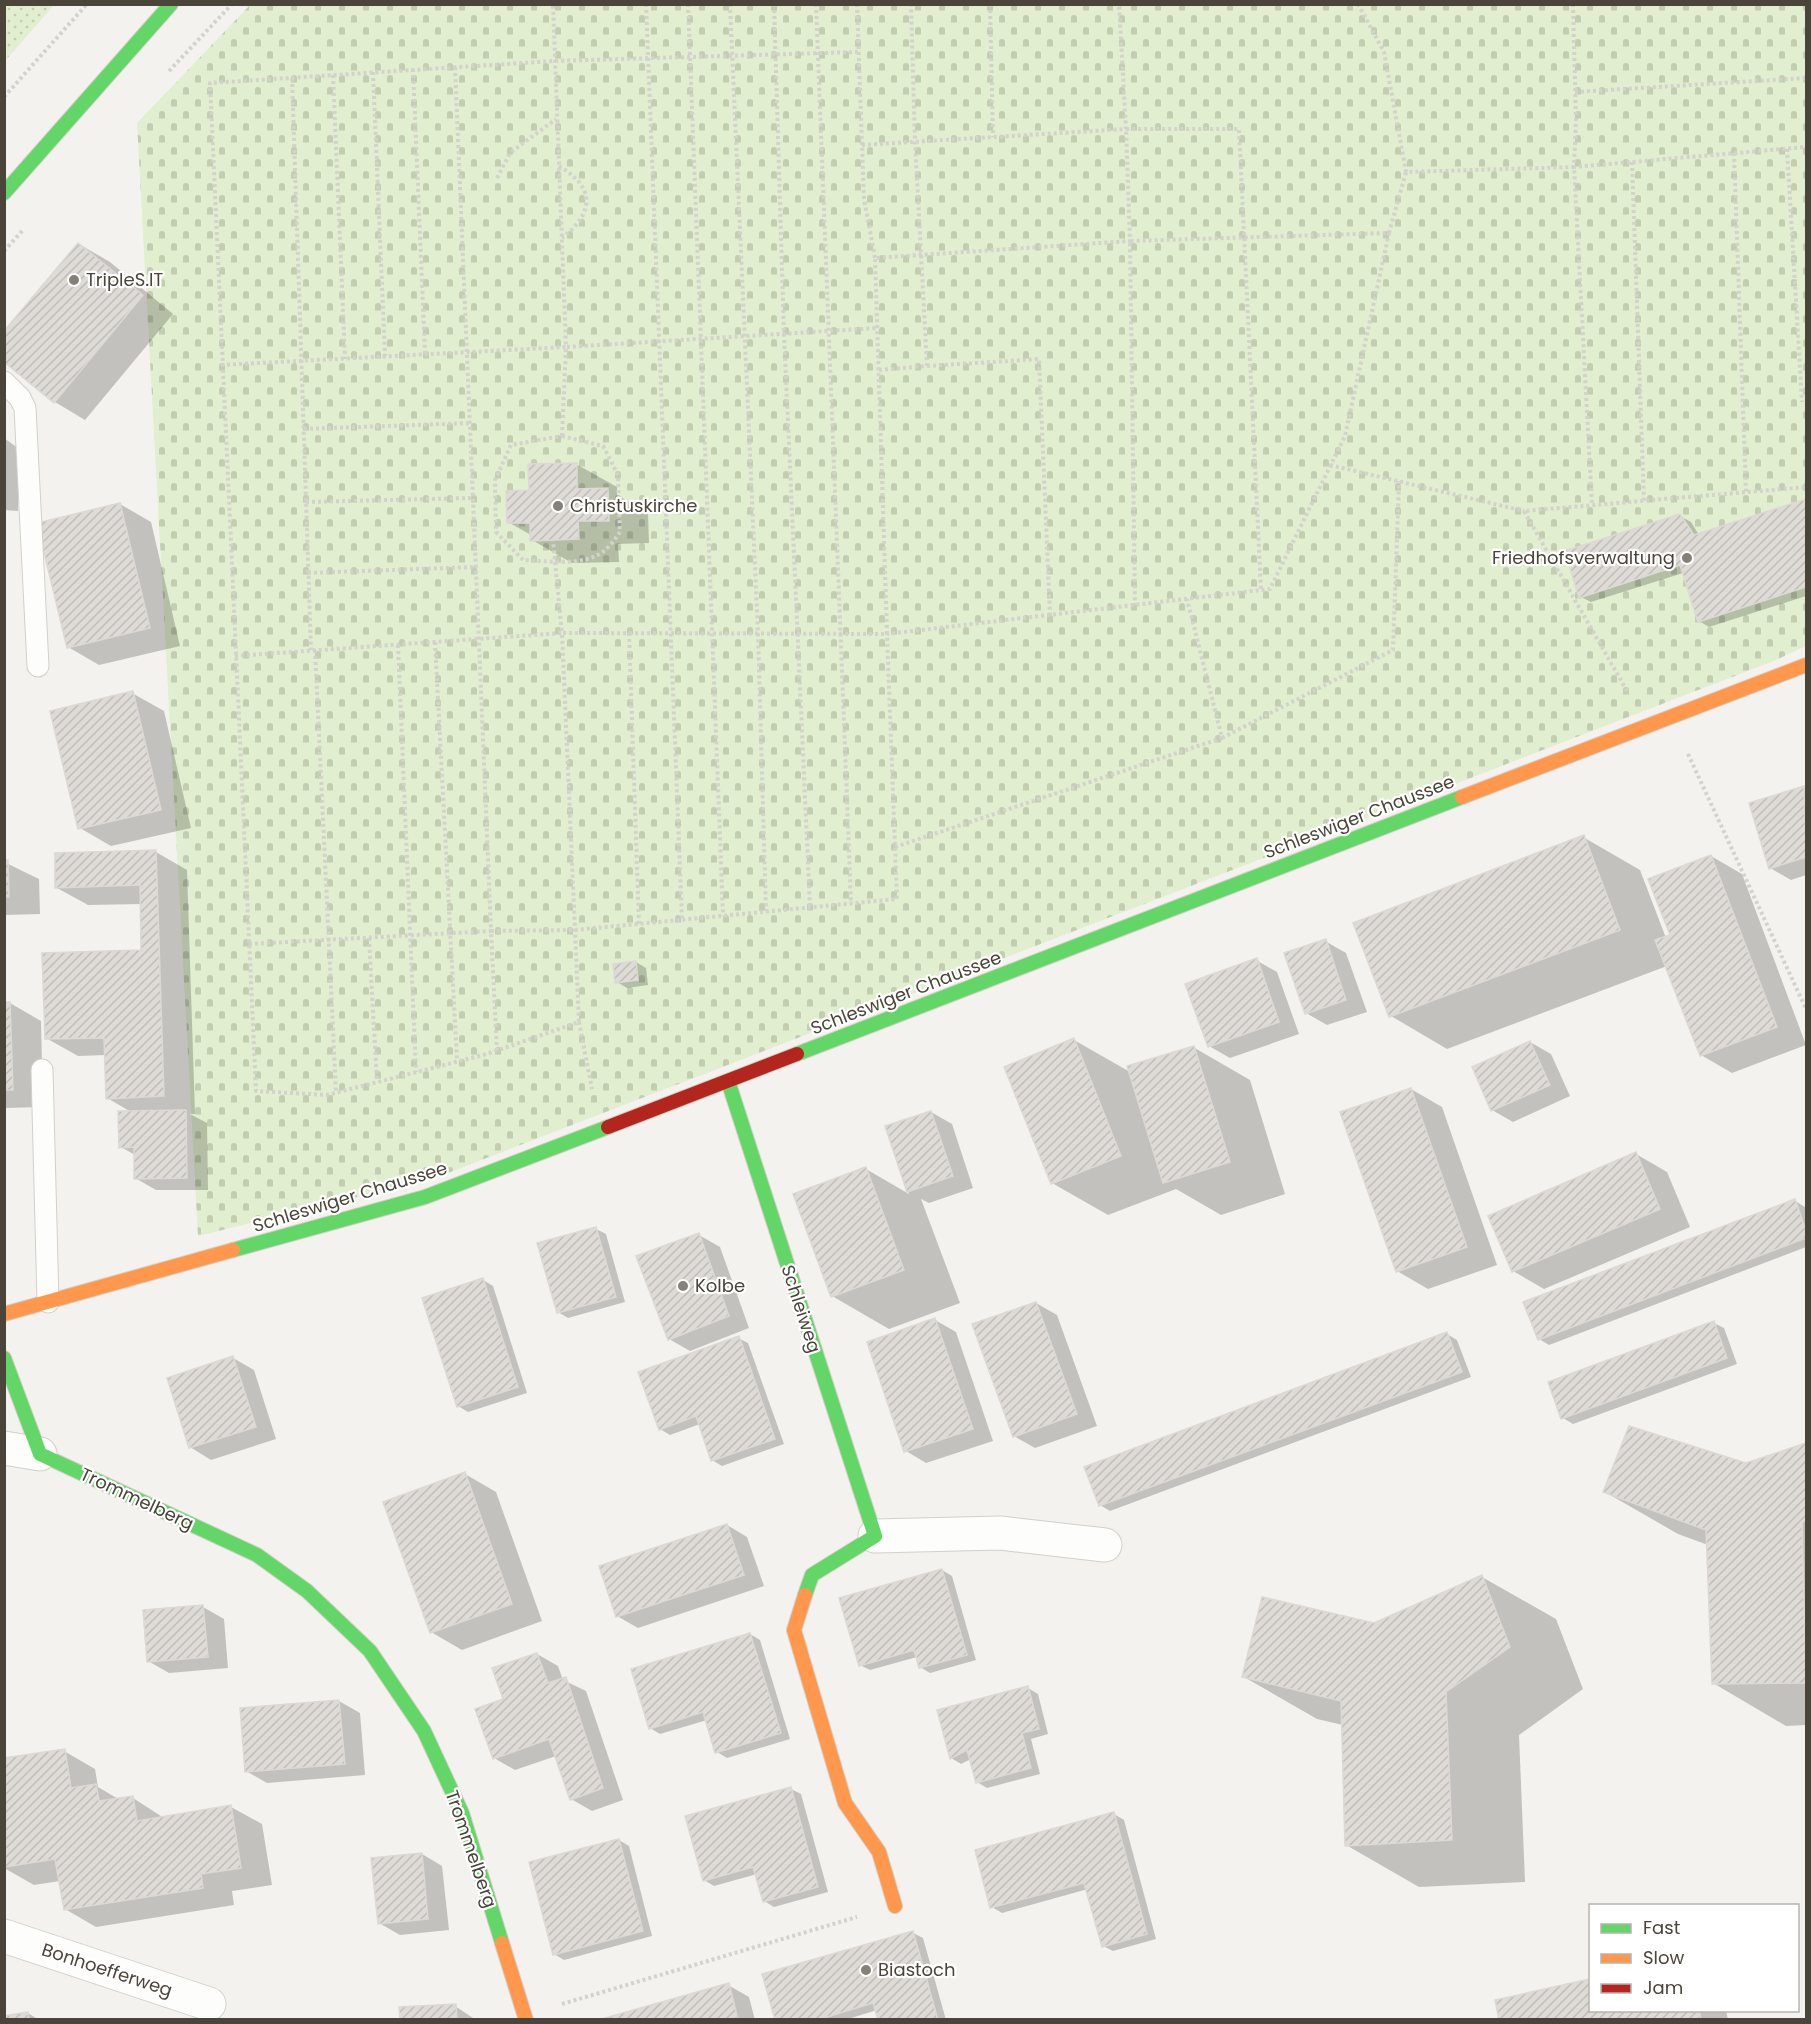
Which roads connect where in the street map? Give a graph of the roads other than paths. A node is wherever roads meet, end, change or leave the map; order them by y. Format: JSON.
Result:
{"nodes":[{"id":1,"x":171,"y":4,"type":"edge"},
{"id":2,"x":4,"y":193,"type":"edge"},
{"id":3,"x":4,"y":382,"type":"edge"},
{"id":4,"x":1806,"y":665,"type":"edge"},
{"id":5,"x":38,"y":666,"type":"dead end"},
{"id":6,"x":42,"y":1070,"type":"dead end"},
{"id":7,"x":728,"y":1081,"type":"junction"},
{"id":8,"x":48,"y":1302,"type":"junction"},
{"id":9,"x":4,"y":1314,"type":"edge"},
{"id":10,"x":4,"y":1358,"type":"edge"},
{"id":11,"x":4,"y":1448,"type":"edge"},
{"id":12,"x":40,"y":1454,"type":"junction"},
{"id":13,"x":875,"y":1536,"type":"junction"},
{"id":14,"x":1105,"y":1545,"type":"dead end"},
{"id":15,"x":895,"y":1906,"type":"road end"},
{"id":16,"x":4,"y":1936,"type":"edge"},
{"id":17,"x":209,"y":2004,"type":"dead end"},
{"id":18,"x":525,"y":2017,"type":"edge"}],
"edges":[{"from":1,"to":2,"type":"street"},
{"from":3,"to":5,"type":"lane"},
{"from":4,"to":7,"type":"street","name":"Schleswiger Chaussee"},
{"from":6,"to":8,"type":"lane"},
{"from":7,"to":8,"type":"street","name":"Schleswiger Chaussee"},
{"from":7,"to":13,"type":"street","name":"Schleiweg"},
{"from":8,"to":9,"type":"street","name":"Schleswiger Chaussee"},
{"from":10,"to":12,"type":"street"},
{"from":11,"to":12,"type":"street","name":"Trommelberg"},
{"from":12,"to":18,"type":"street","name":"Trommelberg"},
{"from":13,"to":14,"type":"street"},
{"from":13,"to":15,"type":"street"},
{"from":16,"to":17,"type":"street","name":"Bonhoefferweg"}]}
